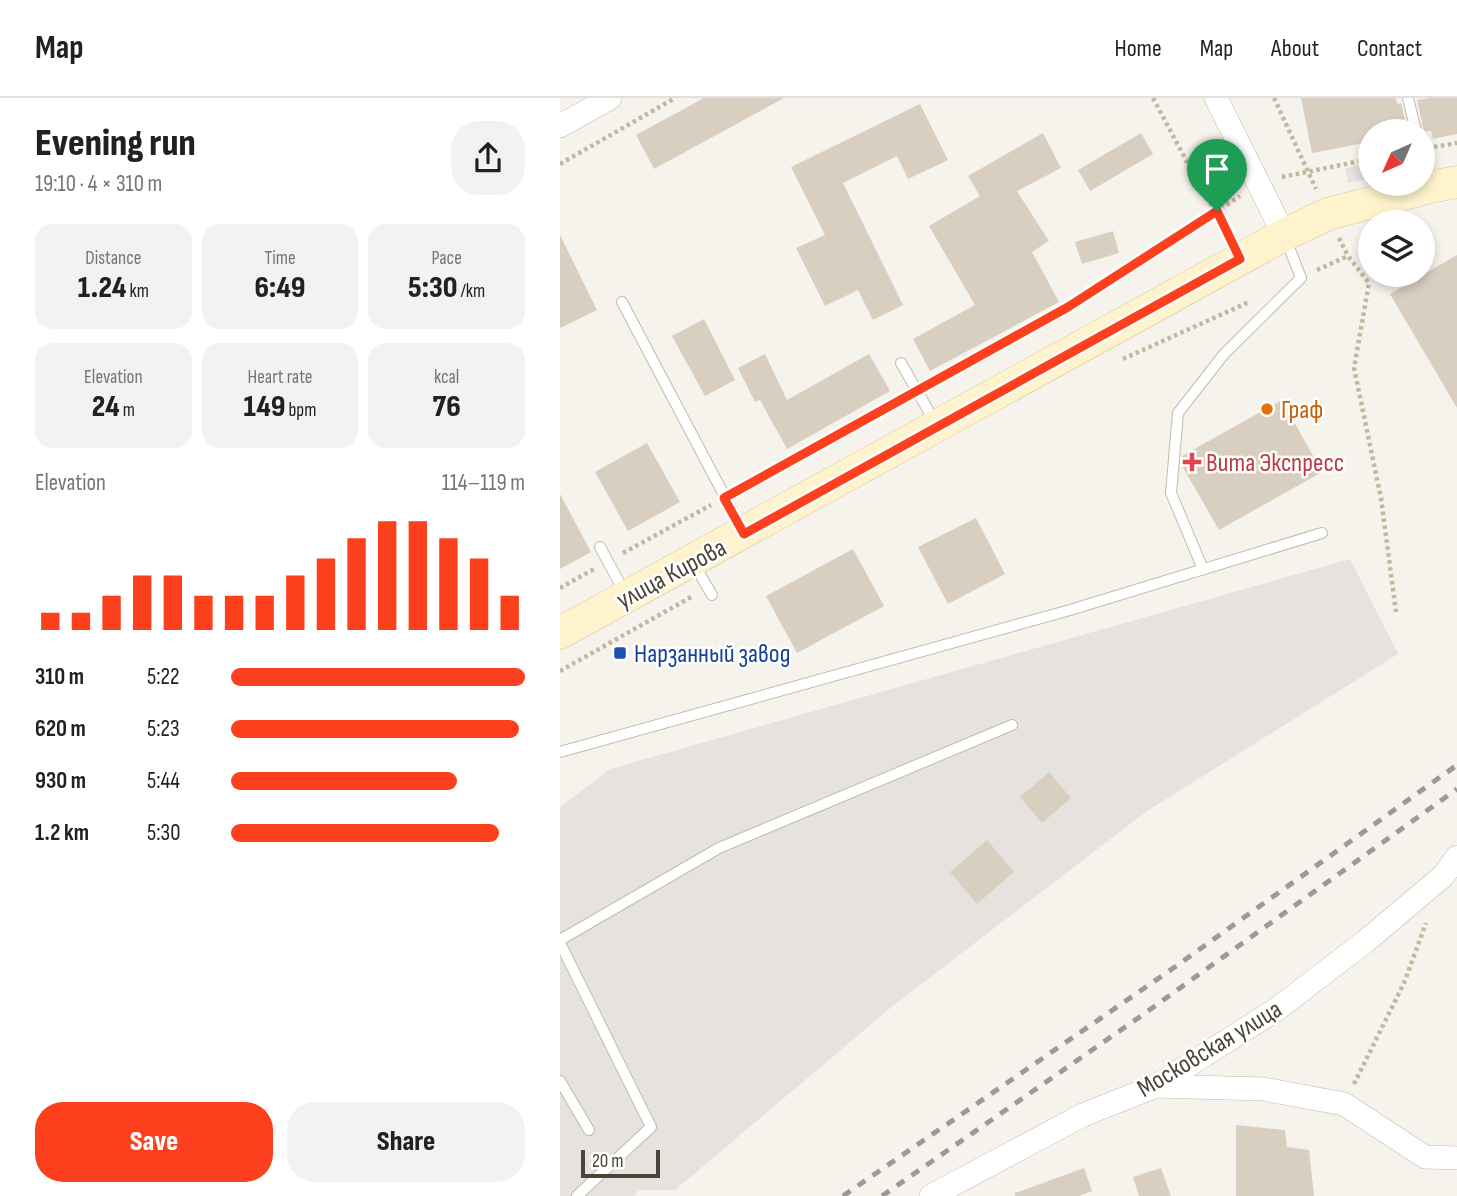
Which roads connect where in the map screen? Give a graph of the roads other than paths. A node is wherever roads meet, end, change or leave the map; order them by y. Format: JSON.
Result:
{"nodes":[{"id":1,"x":610,"y":98,"type":"edge"},
{"id":2,"x":1216,"y":98,"type":"edge"},
{"id":3,"x":1408,"y":98,"type":"edge"},
{"id":4,"x":1413,"y":119,"type":"edge"},
{"id":5,"x":560,"y":126,"type":"edge"},
{"id":6,"x":1437,"y":176,"type":"edge"},
{"id":7,"x":1284,"y":234,"type":"junction"},
{"id":8,"x":622,"y":302,"type":"dead end"},
{"id":9,"x":901,"y":363,"type":"dead end"},
{"id":10,"x":937,"y":426,"type":"junction"},
{"id":11,"x":1322,"y":533,"type":"dead end"},
{"id":12,"x":744,"y":534,"type":"junction"},
{"id":13,"x":600,"y":547,"type":"dead end"},
{"id":14,"x":693,"y":562,"type":"junction"},
{"id":15,"x":1203,"y":569,"type":"junction"},
{"id":16,"x":712,"y":595,"type":"dead end"},
{"id":17,"x":628,"y":597,"type":"junction"},
{"id":18,"x":560,"y":634,"type":"edge"},
{"id":19,"x":1012,"y":725,"type":"dead end"},
{"id":20,"x":560,"y":752,"type":"edge"},
{"id":21,"x":1457,"y":857,"type":"edge"},
{"id":22,"x":560,"y":942,"type":"edge"},
{"id":23,"x":560,"y":1081,"type":"edge"},
{"id":24,"x":1156,"y":1086,"type":"junction"},
{"id":25,"x":589,"y":1130,"type":"dead end"},
{"id":26,"x":1457,"y":1158,"type":"edge"},
{"id":27,"x":576,"y":1196,"type":"edge"},
{"id":28,"x":931,"y":1196,"type":"edge"}],
"edges":[{"from":1,"to":5,"type":"street"},
{"from":2,"to":7,"type":"street"},
{"from":3,"to":4,"type":"lane"},
{"from":6,"to":7,"type":"street","name":"улица Кирова"},
{"from":7,"to":10,"type":"street","name":"улица Кирова"},
{"from":7,"to":15,"type":"lane"},
{"from":8,"to":12,"type":"lane"},
{"from":9,"to":10,"type":"lane"},
{"from":10,"to":12,"type":"street","name":"улица Кирова"},
{"from":11,"to":15,"type":"lane"},
{"from":12,"to":14,"type":"street","name":"улица Кирова"},
{"from":13,"to":17,"type":"lane"},
{"from":14,"to":16,"type":"lane"},
{"from":14,"to":17,"type":"street","name":"улица Кирова"},
{"from":15,"to":20,"type":"lane"},
{"from":17,"to":18,"type":"street","name":"улица Кирова"},
{"from":19,"to":22,"type":"lane"},
{"from":21,"to":24,"type":"street","name":"Московская улица"},
{"from":22,"to":27,"type":"lane"},
{"from":23,"to":25,"type":"lane"},
{"from":24,"to":26,"type":"street"},
{"from":24,"to":28,"type":"street","name":"Московская улица"}]}
